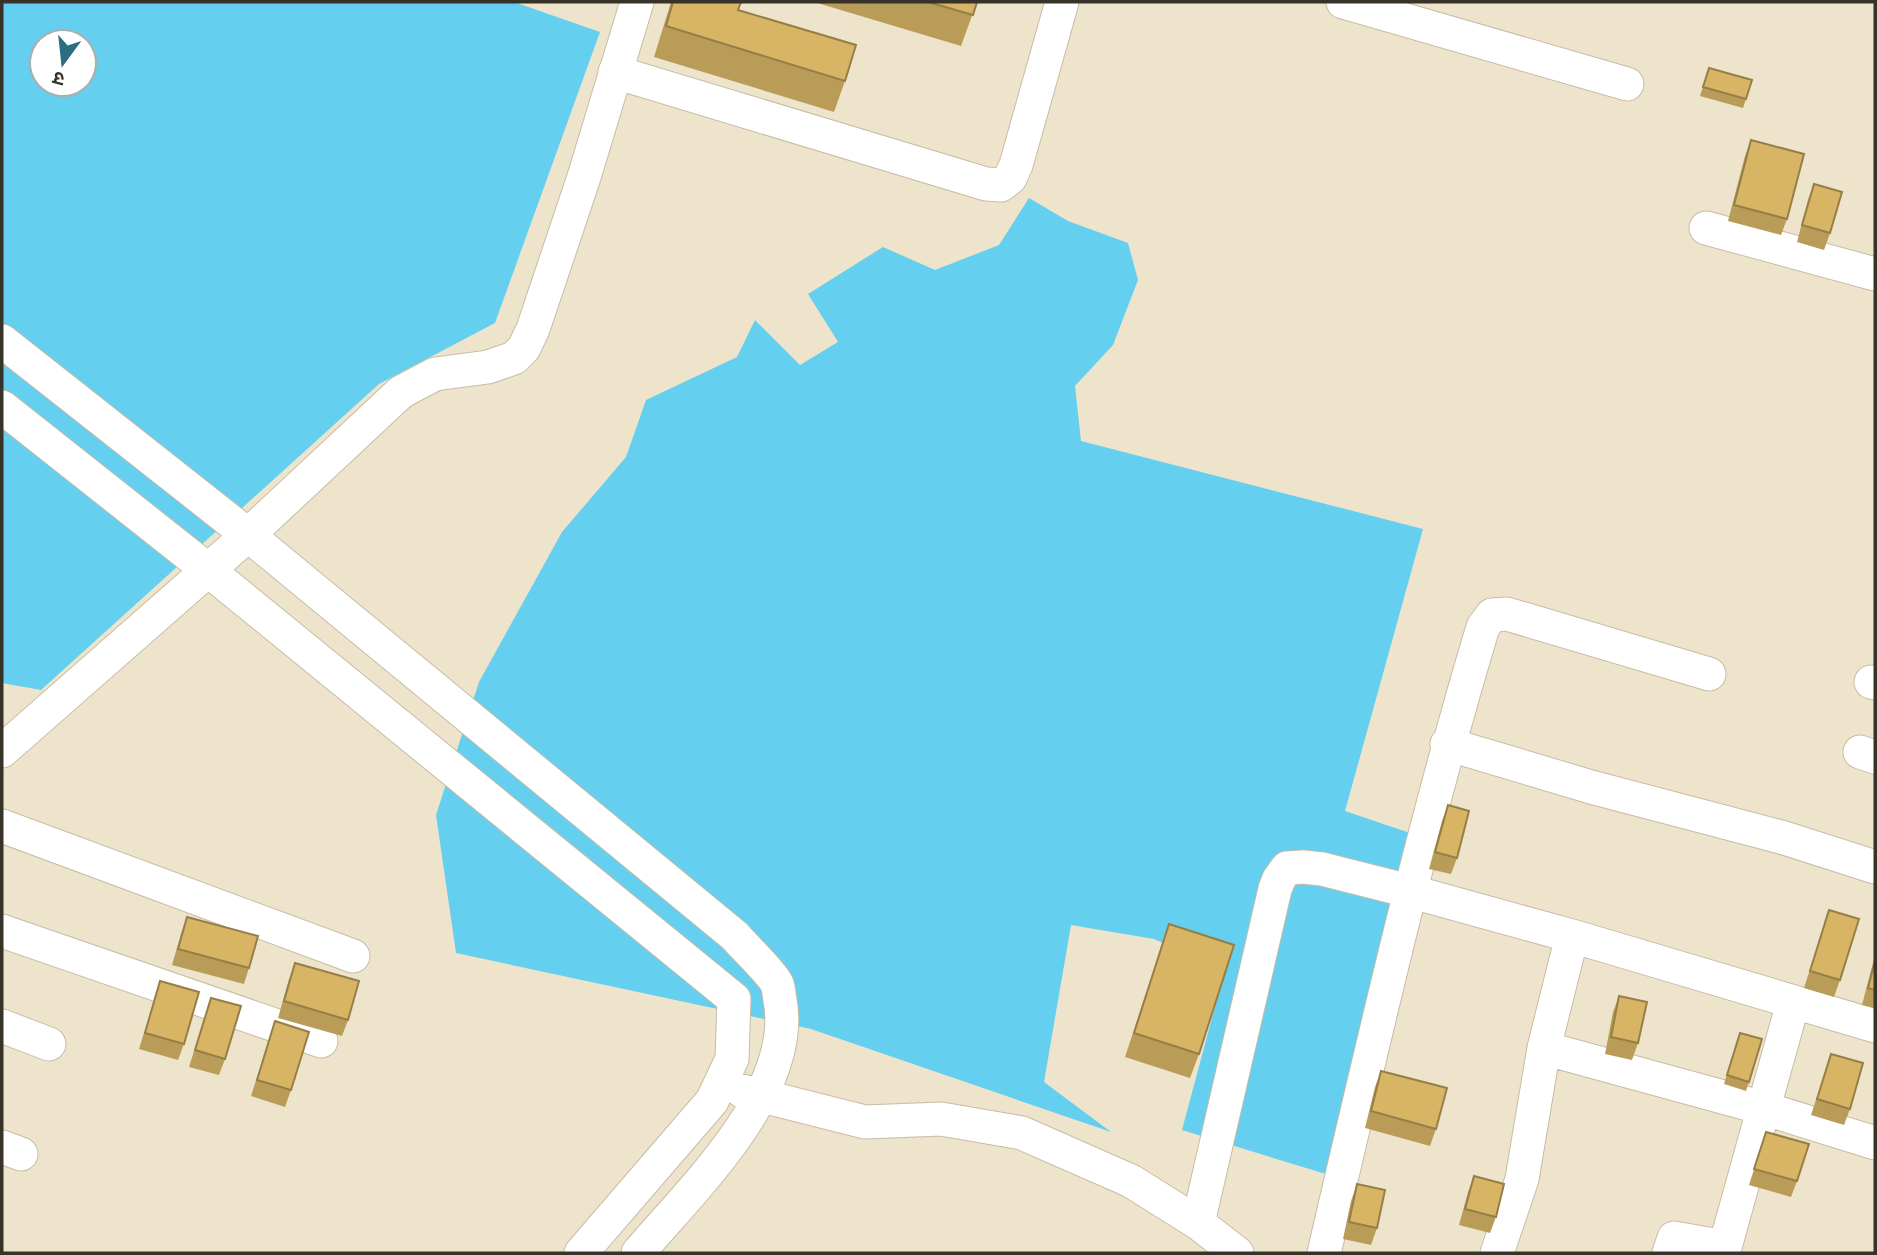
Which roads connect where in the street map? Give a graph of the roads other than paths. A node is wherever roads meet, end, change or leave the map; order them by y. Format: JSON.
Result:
{"nodes":[{"id":1,"x":636,"y":2,"type":"edge"},
{"id":2,"x":1062,"y":2,"type":"edge"},
{"id":3,"x":1343,"y":2,"type":"edge"},
{"id":4,"x":615,"y":72,"type":"junction"},
{"id":5,"x":1628,"y":84,"type":"dead end"},
{"id":6,"x":1706,"y":228,"type":"dead end"},
{"id":7,"x":1875,"y":274,"type":"edge"},
{"id":8,"x":2,"y":341,"type":"edge"},
{"id":9,"x":2,"y":407,"type":"edge"},
{"id":10,"x":248,"y":535,"type":"junction"},
{"id":11,"x":208,"y":570,"type":"junction"},
{"id":12,"x":1709,"y":674,"type":"dead end"},
{"id":13,"x":1447,"y":744,"type":"junction"},
{"id":14,"x":2,"y":751,"type":"edge"},
{"id":15,"x":2,"y":826,"type":"edge"},
{"id":16,"x":1875,"y":867,"type":"edge"},
{"id":17,"x":1409,"y":891,"type":"junction"},
{"id":18,"x":2,"y":931,"type":"edge"},
{"id":19,"x":1572,"y":936,"type":"junction"},
{"id":20,"x":353,"y":956,"type":"dead end"},
{"id":21,"x":1793,"y":1003,"type":"junction"},
{"id":22,"x":2,"y":1026,"type":"edge"},
{"id":23,"x":1875,"y":1026,"type":"edge"},
{"id":24,"x":321,"y":1041,"type":"dead end"},
{"id":25,"x":49,"y":1044,"type":"dead end"},
{"id":26,"x":1544,"y":1048,"type":"junction"},
{"id":27,"x":720,"y":1084,"type":"junction"},
{"id":28,"x":760,"y":1096,"type":"junction"},
{"id":29,"x":1763,"y":1108,"type":"junction"},
{"id":30,"x":1875,"y":1143,"type":"edge"},
{"id":31,"x":1198,"y":1223,"type":"junction"},
{"id":32,"x":1734,"y":1250,"type":"edge"},
{"id":33,"x":582,"y":1253,"type":"edge"},
{"id":34,"x":638,"y":1253,"type":"edge"},
{"id":35,"x":1237,"y":1253,"type":"edge"},
{"id":36,"x":1324,"y":1253,"type":"edge"},
{"id":37,"x":1497,"y":1253,"type":"edge"},
{"id":38,"x":1669,"y":1253,"type":"edge"}],
"edges":[{"from":1,"to":4,"type":"street"},
{"from":2,"to":4,"type":"street"},
{"from":3,"to":5,"type":"street"},
{"from":4,"to":10,"type":"street"},
{"from":6,"to":7,"type":"street"},
{"from":8,"to":10,"type":"street"},
{"from":9,"to":11,"type":"street"},
{"from":10,"to":11,"type":"street"},
{"from":10,"to":28,"type":"street"},
{"from":11,"to":14,"type":"street"},
{"from":11,"to":27,"type":"street"},
{"from":12,"to":13,"type":"street"},
{"from":13,"to":16,"type":"street"},
{"from":13,"to":17,"type":"street"},
{"from":15,"to":20,"type":"street"},
{"from":17,"to":19,"type":"street"},
{"from":17,"to":31,"type":"street"},
{"from":17,"to":36,"type":"street"},
{"from":18,"to":24,"type":"street"},
{"from":19,"to":21,"type":"street"},
{"from":19,"to":26,"type":"street"},
{"from":21,"to":23,"type":"street"},
{"from":21,"to":29,"type":"street"},
{"from":22,"to":25,"type":"street"},
{"from":26,"to":29,"type":"street"},
{"from":26,"to":37,"type":"street"},
{"from":27,"to":28,"type":"street"},
{"from":27,"to":33,"type":"street"},
{"from":28,"to":31,"type":"street"},
{"from":28,"to":34,"type":"street"},
{"from":29,"to":30,"type":"street"},
{"from":29,"to":32,"type":"street"},
{"from":31,"to":35,"type":"street"},
{"from":32,"to":38,"type":"street"}]}
